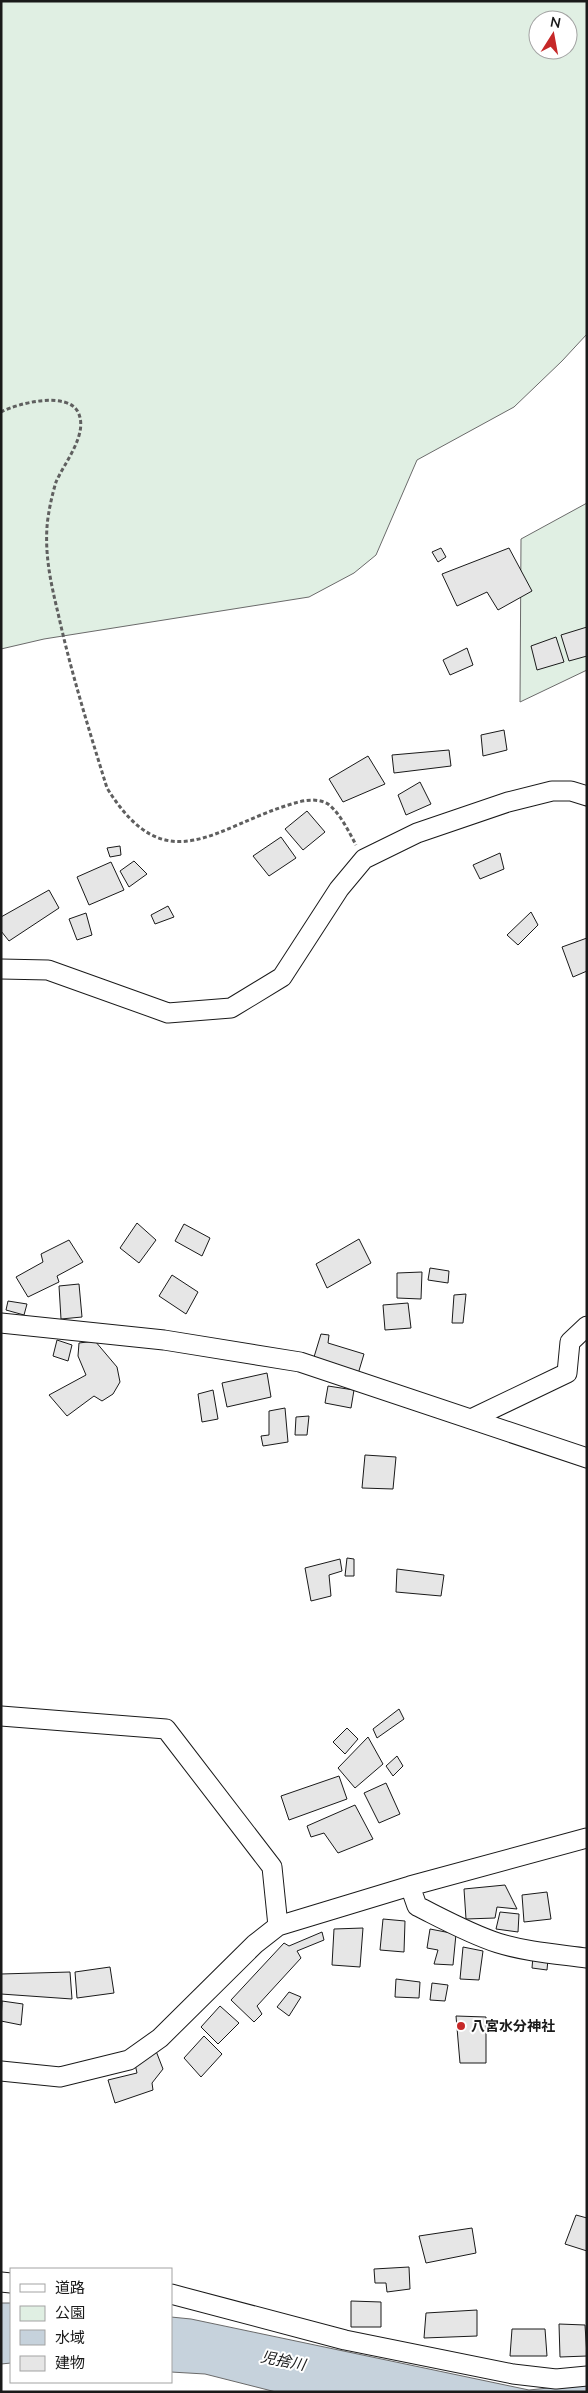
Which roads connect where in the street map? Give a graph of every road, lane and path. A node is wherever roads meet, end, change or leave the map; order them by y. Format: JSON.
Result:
{"nodes":[{"id":1,"x":1,"y":412,"type":"edge"},
{"id":2,"x":587,"y":796,"type":"edge"},
{"id":3,"x":364,"y":858,"type":"junction"},
{"id":4,"x":1,"y":968,"type":"edge"},
{"id":5,"x":1,"y":1323,"type":"edge"},
{"id":6,"x":587,"y":1326,"type":"edge"},
{"id":7,"x":471,"y":1419,"type":"junction"},
{"id":8,"x":587,"y":1458,"type":"edge"},
{"id":9,"x":1,"y":1716,"type":"edge"},
{"id":10,"x":587,"y":1838,"type":"edge"},
{"id":11,"x":410,"y":1886,"type":"junction"},
{"id":12,"x":278,"y":1926,"type":"junction"},
{"id":13,"x":587,"y":1958,"type":"edge"},
{"id":14,"x":1,"y":2071,"type":"edge"},
{"id":15,"x":172,"y":2294,"type":"edge"},
{"id":16,"x":587,"y":2376,"type":"edge"}],
"edges":[{"from":1,"to":3,"type":"path"},
{"from":2,"to":3,"type":"street"},
{"from":3,"to":4,"type":"street"},
{"from":5,"to":7,"type":"street"},
{"from":6,"to":7,"type":"street"},
{"from":7,"to":8,"type":"street"},
{"from":9,"to":12,"type":"street"},
{"from":10,"to":11,"type":"street"},
{"from":11,"to":12,"type":"street"},
{"from":11,"to":13,"type":"street"},
{"from":12,"to":14,"type":"street"},
{"from":15,"to":16,"type":"street"}]}
